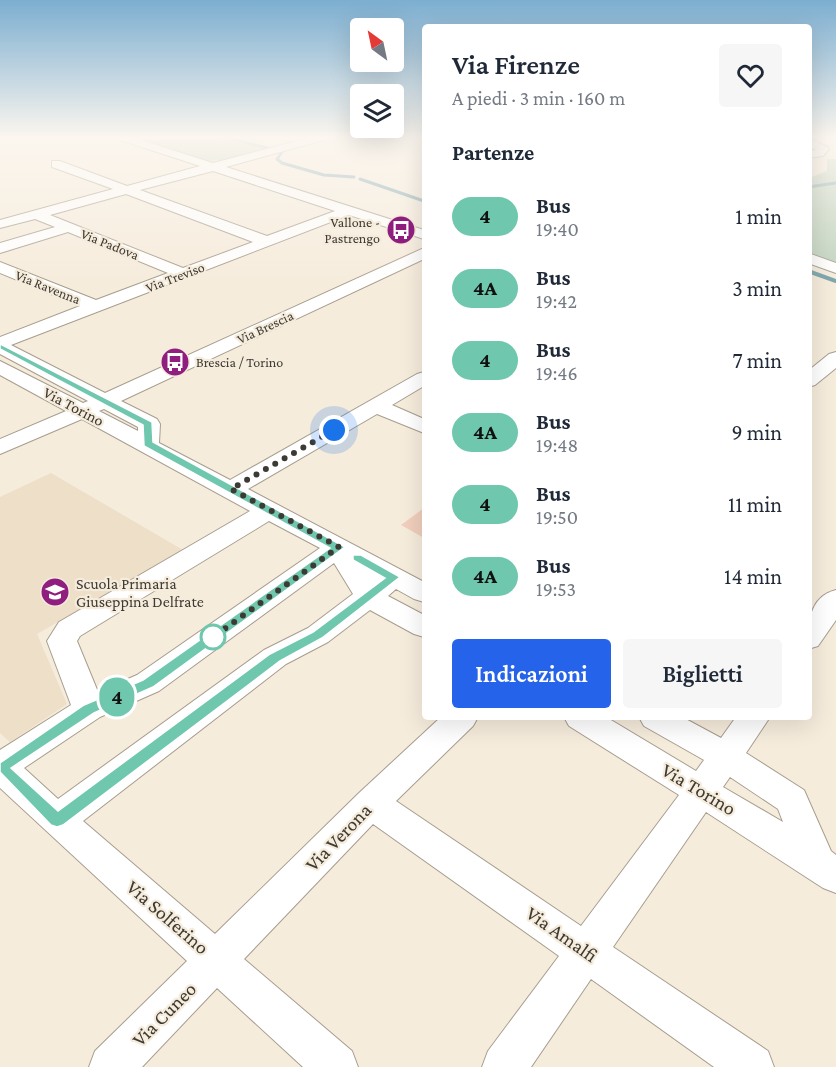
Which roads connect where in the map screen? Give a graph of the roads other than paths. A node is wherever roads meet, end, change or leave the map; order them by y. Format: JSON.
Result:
{"nodes":[{"id":1,"x":114,"y":186,"type":"edge"},
{"id":2,"x":141,"y":186,"type":"edge"},
{"id":3,"x":275,"y":186,"type":"edge"},
{"id":4,"x":125,"y":190,"type":"junction"},
{"id":5,"x":350,"y":210,"type":"junction"},
{"id":6,"x":30,"y":215,"type":"junction"},
{"id":7,"x":0,"y":224,"type":"edge"},
{"id":8,"x":63,"y":229,"type":"junction"},
{"id":9,"x":422,"y":234,"type":"edge"},
{"id":10,"x":268,"y":242,"type":"junction"},
{"id":11,"x":0,"y":248,"type":"edge"},
{"id":12,"x":422,"y":255,"type":"edge"},
{"id":13,"x":812,"y":259,"type":"edge"},
{"id":14,"x":0,"y":267,"type":"edge"},
{"id":15,"x":836,"y":268,"type":"edge"},
{"id":16,"x":177,"y":276,"type":"junction"},
{"id":17,"x":97,"y":307,"type":"junction"},
{"id":18,"x":0,"y":345,"type":"edge"},
{"id":19,"x":827,"y":361,"type":"edge"},
{"id":20,"x":0,"y":367,"type":"edge"},
{"id":21,"x":812,"y":377,"type":"edge"},
{"id":22,"x":422,"y":379,"type":"edge"},
{"id":23,"x":105,"y":401,"type":"junction"},
{"id":24,"x":376,"y":406,"type":"junction"},
{"id":25,"x":83,"y":411,"type":"junction"},
{"id":26,"x":422,"y":426,"type":"edge"},
{"id":27,"x":148,"y":444,"type":"junction"},
{"id":28,"x":0,"y":447,"type":"edge"},
{"id":29,"x":231,"y":489,"type":"junction"},
{"id":30,"x":269,"y":510,"type":"junction"},
{"id":31,"x":339,"y":547,"type":"junction"},
{"id":32,"x":394,"y":577,"type":"junction"},
{"id":33,"x":422,"y":592,"type":"edge"},
{"id":34,"x":368,"y":597,"type":"junction"},
{"id":35,"x":836,"y":599,"type":"edge"},
{"id":36,"x":422,"y":626,"type":"edge"},
{"id":37,"x":812,"y":633,"type":"edge"},
{"id":38,"x":89,"y":709,"type":"junction"},
{"id":39,"x":459,"y":720,"type":"edge"},
{"id":40,"x":585,"y":720,"type":"edge"},
{"id":41,"x":660,"y":720,"type":"edge"},
{"id":42,"x":752,"y":720,"type":"edge"},
{"id":43,"x":726,"y":757,"type":"junction"},
{"id":44,"x":0,"y":767,"type":"edge"},
{"id":45,"x":702,"y":791,"type":"junction"},
{"id":46,"x":371,"y":803,"type":"junction"},
{"id":47,"x":57,"y":820,"type":"junction"},
{"id":48,"x":826,"y":869,"type":"edge"},
{"id":49,"x":588,"y":951,"type":"junction"},
{"id":50,"x":217,"y":961,"type":"junction"},
{"id":51,"x":111,"y":1067,"type":"edge"},
{"id":52,"x":336,"y":1067,"type":"edge"},
{"id":53,"x":504,"y":1067,"type":"edge"},
{"id":54,"x":752,"y":1067,"type":"edge"}],
"edges":[{"from":1,"to":4,"type":"street"},
{"from":2,"to":4,"type":"street"},
{"from":3,"to":5,"type":"street"},
{"from":4,"to":6,"type":"street"},
{"from":4,"to":10,"type":"street"},
{"from":5,"to":9,"type":"street"},
{"from":5,"to":10,"type":"street","name":"Via Treviso"},
{"from":6,"to":7,"type":"street"},
{"from":6,"to":8,"type":"street","name":"Via Padova"},
{"from":8,"to":11,"type":"street"},
{"from":8,"to":16,"type":"street","name":"Via Padova"},
{"from":10,"to":16,"type":"street","name":"Via Treviso"},
{"from":12,"to":23,"type":"street","name":"Via Brescia"},
{"from":13,"to":15,"type":"street"},
{"from":14,"to":17,"type":"street","name":"Via Ravenna"},
{"from":16,"to":17,"type":"street","name":"Via Treviso"},
{"from":17,"to":18,"type":"street","name":"Via Treviso"},
{"from":18,"to":23,"type":"street","name":"Via Torino"},
{"from":19,"to":21,"type":"street"},
{"from":20,"to":25,"type":"street","name":"Via Torino"},
{"from":22,"to":24,"type":"street"},
{"from":23,"to":25,"type":"street","name":"Via Brescia"},
{"from":23,"to":27,"type":"street","name":"Via Torino"},
{"from":24,"to":26,"type":"street"},
{"from":24,"to":29,"type":"street"},
{"from":25,"to":27,"type":"street","name":"Via Torino"},
{"from":25,"to":28,"type":"street","name":"Via Brescia"},
{"from":27,"to":29,"type":"street","name":"Via Torino"},
{"from":29,"to":30,"type":"street","name":"Via Torino"},
{"from":30,"to":31,"type":"street","name":"Via Torino"},
{"from":30,"to":38,"type":"street"},
{"from":31,"to":32,"type":"street","name":"Via Torino"},
{"from":31,"to":34,"type":"street"},
{"from":31,"to":38,"type":"street"},
{"from":32,"to":33,"type":"street","name":"Via Torino"},
{"from":32,"to":34,"type":"street"},
{"from":34,"to":36,"type":"street"},
{"from":34,"to":47,"type":"street"},
{"from":35,"to":37,"type":"street"},
{"from":38,"to":44,"type":"street"},
{"from":39,"to":46,"type":"street","name":"Via Verona"},
{"from":40,"to":45,"type":"street","name":"Via Torino"},
{"from":41,"to":43,"type":"street","name":"Via Torino"},
{"from":42,"to":43,"type":"street"},
{"from":43,"to":45,"type":"street"},
{"from":43,"to":48,"type":"street","name":"Via Torino"},
{"from":44,"to":47,"type":"street","name":"Via Solferino"},
{"from":45,"to":48,"type":"street","name":"Via Torino"},
{"from":45,"to":49,"type":"street"},
{"from":46,"to":49,"type":"street","name":"Via Amalfi"},
{"from":46,"to":50,"type":"street","name":"Via Verona"},
{"from":47,"to":50,"type":"street","name":"Via Solferino"},
{"from":49,"to":53,"type":"street"},
{"from":49,"to":54,"type":"street","name":"Via Amalfi"},
{"from":50,"to":51,"type":"street","name":"Via Cuneo"},
{"from":50,"to":52,"type":"street","name":"Via Solferino"}]}
